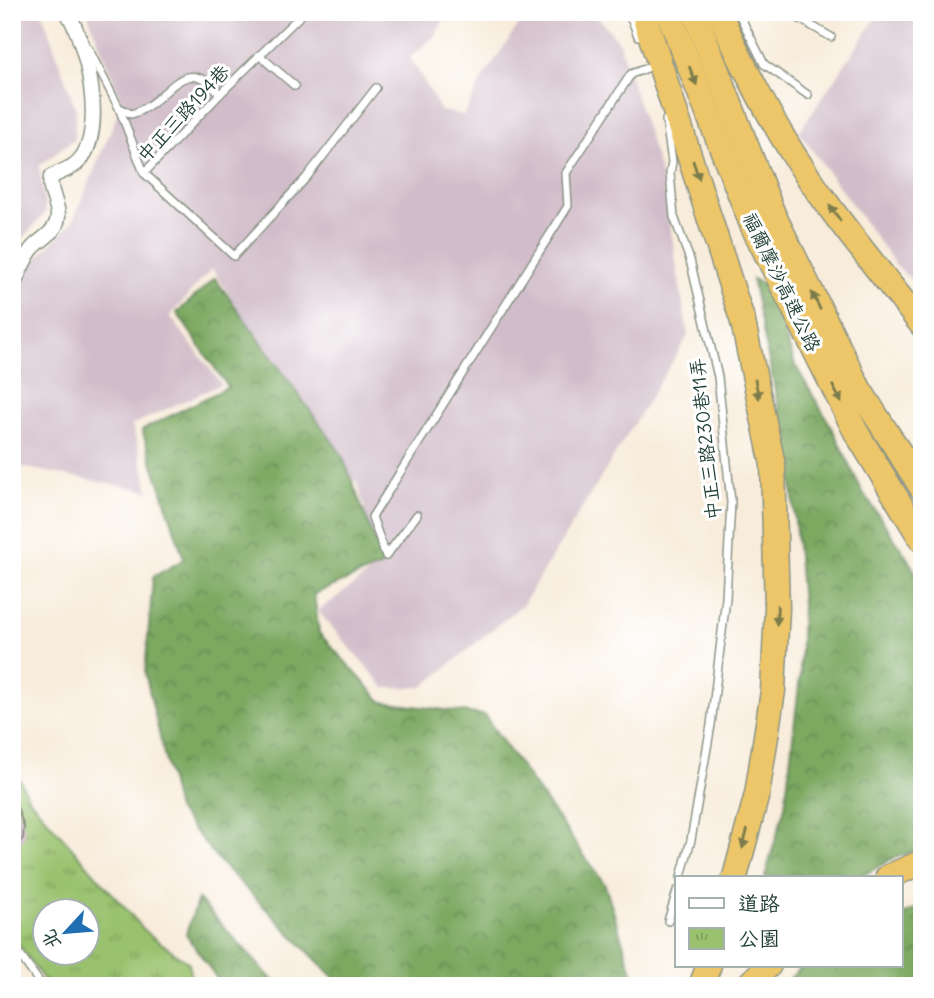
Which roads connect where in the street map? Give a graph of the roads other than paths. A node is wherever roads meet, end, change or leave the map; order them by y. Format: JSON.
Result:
{"nodes":[{"id":1,"x":67,"y":12,"type":"edge"},
{"id":2,"x":304,"y":12,"type":"edge"},
{"id":3,"x":625,"y":12,"type":"edge"},
{"id":4,"x":643,"y":12,"type":"edge"},
{"id":5,"x":668,"y":12,"type":"edge"},
{"id":6,"x":694,"y":12,"type":"edge"},
{"id":7,"x":719,"y":12,"type":"edge"},
{"id":8,"x":738,"y":12,"type":"edge"},
{"id":9,"x":788,"y":12,"type":"edge"},
{"id":10,"x":78,"y":29,"type":"junction"},
{"id":11,"x":831,"y":37,"type":"dead end"},
{"id":12,"x":642,"y":45,"type":"dead end"},
{"id":13,"x":259,"y":55,"type":"junction"},
{"id":14,"x":646,"y":56,"type":"dead end"},
{"id":15,"x":650,"y":67,"type":"junction"},
{"id":16,"x":653,"y":79,"type":"dead end"},
{"id":17,"x":295,"y":86,"type":"dead end"},
{"id":18,"x":376,"y":88,"type":"dead end"},
{"id":19,"x":220,"y":94,"type":"junction"},
{"id":20,"x":808,"y":95,"type":"dead end"},
{"id":21,"x":120,"y":108,"type":"junction"},
{"id":22,"x":665,"y":113,"type":"dead end"},
{"id":23,"x":144,"y":173,"type":"junction"},
{"id":24,"x":12,"y":286,"type":"edge"},
{"id":25,"x":922,"y":325,"type":"edge"},
{"id":26,"x":922,"y":488,"type":"edge"},
{"id":27,"x":417,"y":515,"type":"dead end"},
{"id":28,"x":922,"y":540,"type":"edge"},
{"id":29,"x":922,"y":862,"type":"edge"},
{"id":30,"x":681,"y":876,"type":"edge"},
{"id":31,"x":735,"y":876,"type":"edge"},
{"id":32,"x":890,"y":876,"type":"edge"},
{"id":33,"x":675,"y":898,"type":"edge"},
{"id":34,"x":668,"y":921,"type":"dead end"},
{"id":35,"x":12,"y":944,"type":"edge"},
{"id":36,"x":708,"y":967,"type":"edge"},
{"id":37,"x":767,"y":967,"type":"edge"},
{"id":38,"x":42,"y":986,"type":"edge"},
{"id":39,"x":701,"y":986,"type":"edge"},
{"id":40,"x":747,"y":986,"type":"edge"}],
"edges":[{"from":1,"to":10,"type":"street"},
{"from":2,"to":13,"type":"lane","name":"中正三路194巷"},
{"from":3,"to":12,"type":"lane"},
{"from":4,"to":31,"type":"highway","one_way":true},
{"from":5,"to":28,"type":"highway","name":"福爾摩沙高速公路","one_way":true},
{"from":26,"to":6,"type":"highway","name":"福爾摩沙高速公路","one_way":true},
{"from":25,"to":7,"type":"highway","one_way":true},
{"from":8,"to":20,"type":"lane"},
{"from":9,"to":11,"type":"lane"},
{"from":10,"to":21,"type":"lane"},
{"from":10,"to":24,"type":"street"},
{"from":13,"to":17,"type":"lane"},
{"from":13,"to":19,"type":"lane","name":"中正三路194巷"},
{"from":14,"to":15,"type":"lane"},
{"from":15,"to":16,"type":"lane"},
{"from":15,"to":27,"type":"lane"},
{"from":18,"to":23,"type":"lane","name":"中正三路194巷"},
{"from":19,"to":21,"type":"lane"},
{"from":19,"to":23,"type":"lane","name":"中正三路194巷"},
{"from":21,"to":23,"type":"lane"},
{"from":22,"to":30,"type":"lane","name":"中正三路230巷11弄"},
{"from":29,"to":32,"type":"highway"},
{"from":33,"to":34,"type":"lane"},
{"from":35,"to":38,"type":"lane"},
{"from":36,"to":39,"type":"highway"},
{"from":37,"to":40,"type":"highway"}]}
